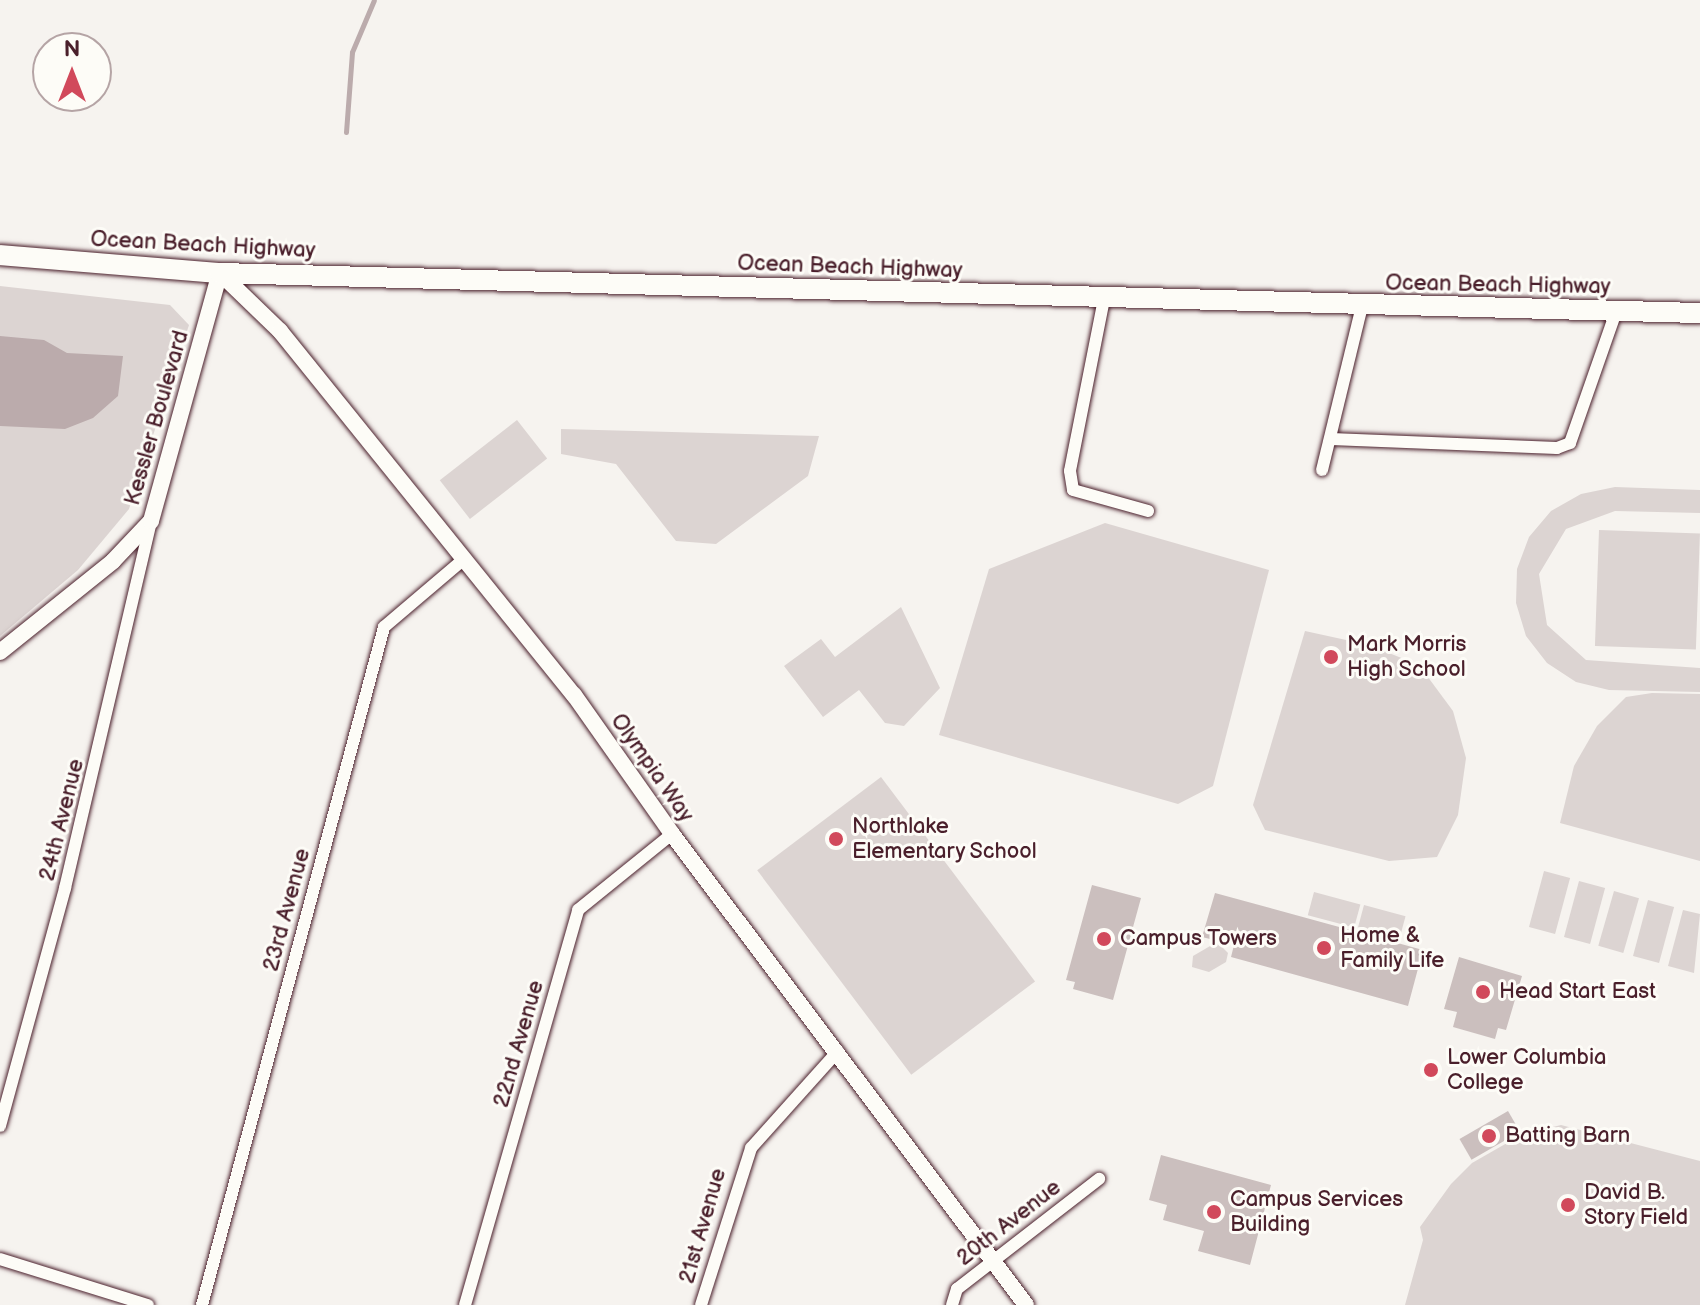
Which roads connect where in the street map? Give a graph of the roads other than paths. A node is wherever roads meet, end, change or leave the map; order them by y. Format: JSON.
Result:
{"nodes":[{"id":1,"x":0,"y":255,"type":"edge"},
{"id":2,"x":220,"y":273,"type":"junction"},
{"id":3,"x":1104,"y":299,"type":"junction"},
{"id":4,"x":1362,"y":306,"type":"junction"},
{"id":5,"x":1616,"y":312,"type":"junction"},
{"id":6,"x":1700,"y":313,"type":"edge"},
{"id":7,"x":1331,"y":439,"type":"junction"},
{"id":8,"x":1322,"y":470,"type":"dead end"},
{"id":9,"x":1148,"y":511,"type":"dead end"},
{"id":10,"x":151,"y":521,"type":"junction"},
{"id":11,"x":464,"y":559,"type":"junction"},
{"id":12,"x":0,"y":652,"type":"edge"},
{"id":13,"x":672,"y":834,"type":"junction"},
{"id":14,"x":838,"y":1051,"type":"junction"},
{"id":15,"x":0,"y":1126,"type":"edge"},
{"id":16,"x":1099,"y":1179,"type":"dead end"},
{"id":17,"x":0,"y":1259,"type":"edge"},
{"id":18,"x":991,"y":1261,"type":"junction"},
{"id":19,"x":148,"y":1305,"type":"edge"},
{"id":20,"x":202,"y":1305,"type":"edge"},
{"id":21,"x":465,"y":1305,"type":"edge"},
{"id":22,"x":701,"y":1305,"type":"edge"},
{"id":23,"x":952,"y":1305,"type":"edge"},
{"id":24,"x":1026,"y":1305,"type":"edge"}],
"edges":[{"from":1,"to":2,"type":"main road","name":"Ocean Beach Highway"},
{"from":2,"to":3,"type":"main road","name":"Ocean Beach Highway"},
{"from":2,"to":10,"type":"street","name":"Kessler Boulevard"},
{"from":2,"to":11,"type":"street","name":"Olympia Way"},
{"from":3,"to":4,"type":"main road","name":"Ocean Beach Highway"},
{"from":3,"to":9,"type":"street"},
{"from":4,"to":5,"type":"main road","name":"Ocean Beach Highway"},
{"from":4,"to":7,"type":"street"},
{"from":5,"to":6,"type":"main road","name":"Ocean Beach Highway"},
{"from":5,"to":7,"type":"street"},
{"from":7,"to":8,"type":"street"},
{"from":10,"to":12,"type":"street","name":"Kessler Boulevard"},
{"from":10,"to":15,"type":"street","name":"24th Avenue"},
{"from":11,"to":13,"type":"street","name":"Olympia Way"},
{"from":11,"to":20,"type":"street","name":"23rd Avenue"},
{"from":13,"to":14,"type":"street","name":"Olympia Way"},
{"from":13,"to":21,"type":"street","name":"22nd Avenue"},
{"from":14,"to":18,"type":"street","name":"Olympia Way"},
{"from":14,"to":22,"type":"street","name":"21st Avenue"},
{"from":16,"to":18,"type":"street","name":"20th Avenue"},
{"from":17,"to":19,"type":"street"},
{"from":18,"to":23,"type":"street","name":"20th Avenue"},
{"from":18,"to":24,"type":"street","name":"Olympia Way"}]}
